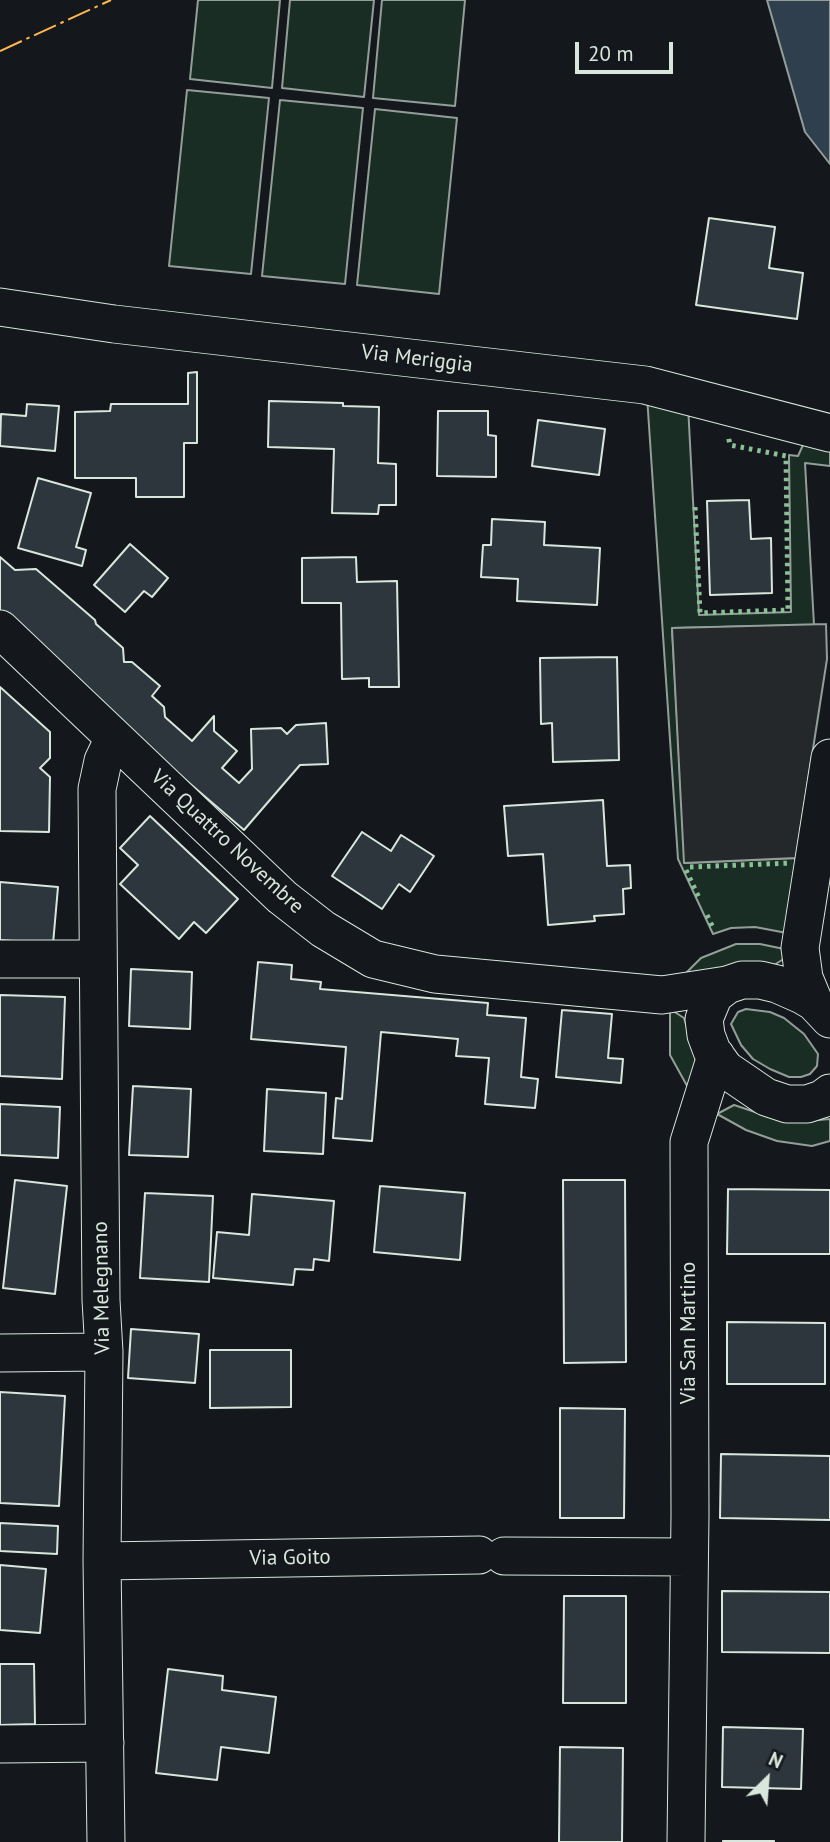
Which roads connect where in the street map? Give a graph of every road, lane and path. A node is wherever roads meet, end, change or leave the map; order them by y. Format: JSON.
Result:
{"nodes":[{"id":1,"x":0,"y":307,"type":"edge"},
{"id":2,"x":830,"y":433,"type":"edge"},
{"id":3,"x":0,"y":629,"type":"edge"},
{"id":4,"x":114,"y":738,"type":"junction"},
{"id":5,"x":830,"y":758,"type":"edge"},
{"id":6,"x":800,"y":948,"type":"junction"},
{"id":7,"x":0,"y":959,"type":"edge"},
{"id":8,"x":98,"y":959,"type":"junction"},
{"id":9,"x":744,"y":982,"type":"junction"},
{"id":10,"x":662,"y":995,"type":"junction"},
{"id":11,"x":822,"y":1011,"type":"edge"},
{"id":12,"x":704,"y":1019,"type":"junction"},
{"id":13,"x":716,"y":1056,"type":"junction"},
{"id":14,"x":743,"y":1084,"type":"junction"},
{"id":15,"x":827,"y":1098,"type":"edge"},
{"id":16,"x":699,"y":1110,"type":"junction"},
{"id":17,"x":104,"y":1352,"type":"junction"},
{"id":18,"x":0,"y":1353,"type":"edge"},
{"id":19,"x":689,"y":1557,"type":"junction"},
{"id":20,"x":102,"y":1561,"type":"junction"},
{"id":21,"x":105,"y":1743,"type":"junction"},
{"id":22,"x":0,"y":1744,"type":"edge"},
{"id":23,"x":106,"y":1842,"type":"edge"},
{"id":24,"x":686,"y":1842,"type":"edge"}],
"edges":[{"from":1,"to":2,"type":"street","name":"Via Meriggia"},
{"from":3,"to":4,"type":"street","name":"Via Quattro Novembre"},
{"from":4,"to":8,"type":"street","name":"Via Melegnano"},
{"from":4,"to":10,"type":"street","name":"Via Quattro Novembre"},
{"from":5,"to":6,"type":"street"},
{"from":6,"to":9,"type":"street"},
{"from":6,"to":11,"type":"street"},
{"from":7,"to":8,"type":"street"},
{"from":8,"to":17,"type":"street","name":"Via Melegnano"},
{"from":9,"to":10,"type":"street","name":"Via Quattro Novembre"},
{"from":9,"to":11,"type":"street"},
{"from":9,"to":12,"type":"street"},
{"from":10,"to":12,"type":"street","name":"Via Quattro Novembre"},
{"from":12,"to":13,"type":"street"},
{"from":13,"to":14,"type":"street"},
{"from":13,"to":16,"type":"street","name":"Via San Martino"},
{"from":14,"to":15,"type":"street"},
{"from":14,"to":16,"type":"street"},
{"from":16,"to":19,"type":"street","name":"Via San Martino"},
{"from":17,"to":18,"type":"street"},
{"from":17,"to":20,"type":"street","name":"Via Melegnano"},
{"from":19,"to":20,"type":"street","name":"Via Goito"},
{"from":19,"to":24,"type":"street","name":"Via San Martino"},
{"from":20,"to":21,"type":"street","name":"Via Melegnano"},
{"from":21,"to":22,"type":"street"},
{"from":21,"to":23,"type":"street","name":"Via Melegnano"}]}
